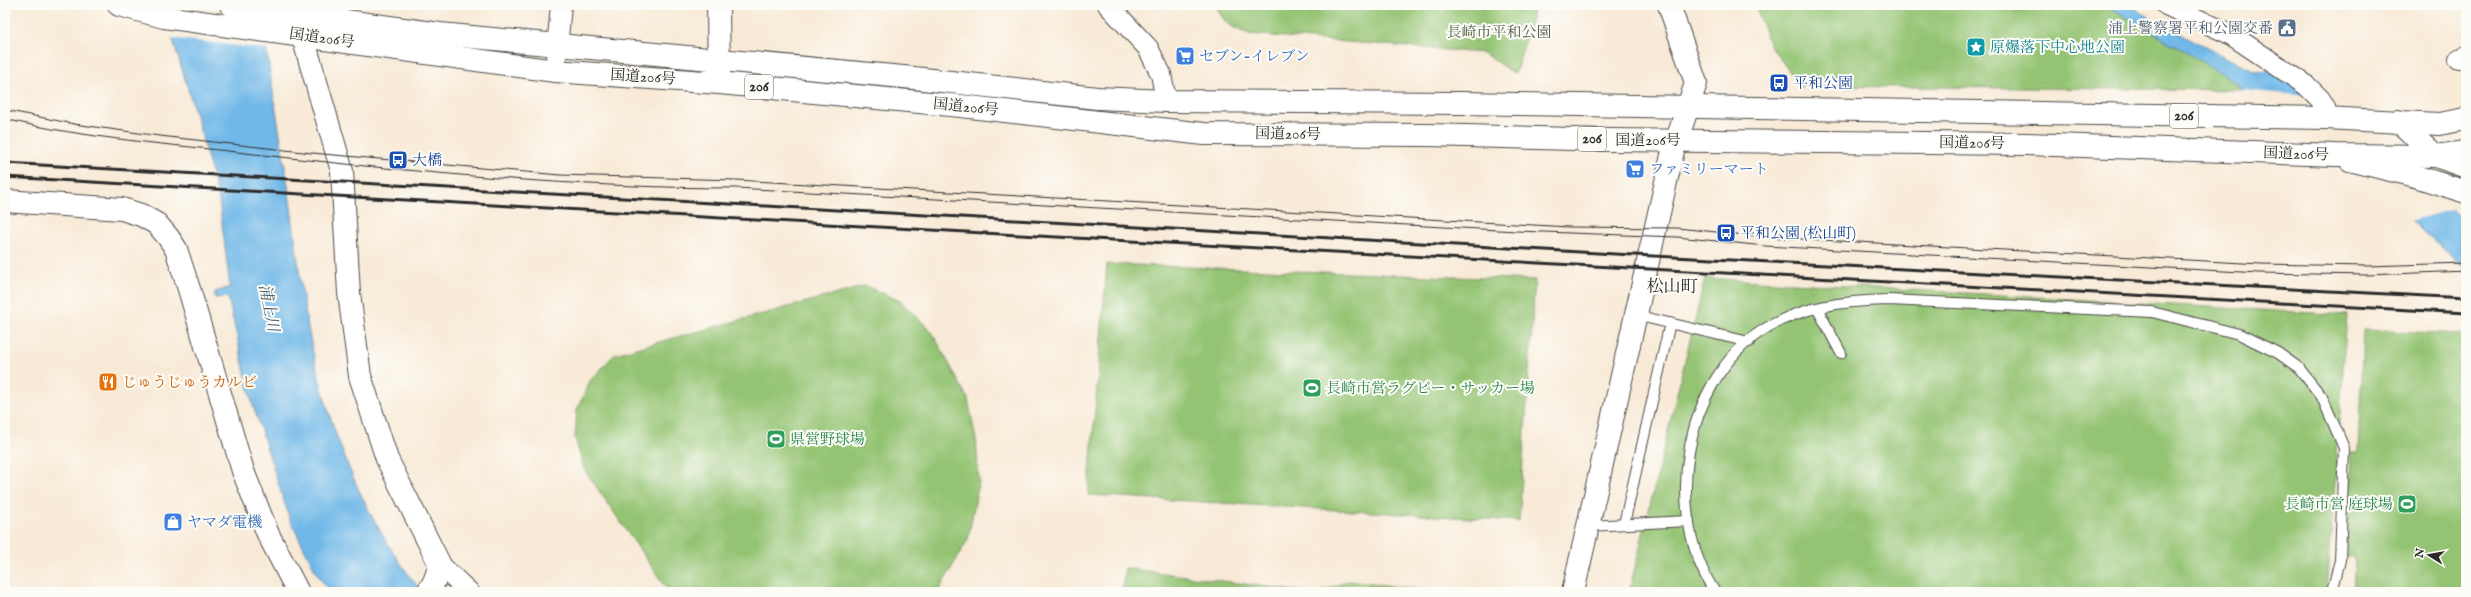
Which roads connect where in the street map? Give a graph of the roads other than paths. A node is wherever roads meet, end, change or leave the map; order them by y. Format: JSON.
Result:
{"nodes":[{"id":1,"x":119,"y":5,"type":"edge"},
{"id":2,"x":231,"y":5,"type":"edge"},
{"id":3,"x":561,"y":5,"type":"edge"},
{"id":4,"x":718,"y":5,"type":"edge"},
{"id":5,"x":1108,"y":5,"type":"edge"},
{"id":6,"x":1669,"y":5,"type":"edge"},
{"id":7,"x":2166,"y":5,"type":"edge"},
{"id":8,"x":301,"y":18,"type":"edge"},
{"id":9,"x":269,"y":21,"type":"junction"},
{"id":10,"x":557,"y":45,"type":"junction"},
{"id":11,"x":719,"y":60,"type":"junction"},
{"id":12,"x":555,"y":71,"type":"junction"},
{"id":13,"x":719,"y":83,"type":"junction"},
{"id":14,"x":1166,"y":101,"type":"junction"},
{"id":15,"x":1686,"y":108,"type":"junction"},
{"id":16,"x":2325,"y":118,"type":"junction"},
{"id":17,"x":2466,"y":119,"type":"edge"},
{"id":18,"x":2398,"y":121,"type":"junction"},
{"id":19,"x":1676,"y":139,"type":"junction"},
{"id":20,"x":2466,"y":152,"type":"edge"},
{"id":21,"x":2335,"y":155,"type":"junction"},
{"id":22,"x":2436,"y":156,"type":"junction"},
{"id":23,"x":2466,"y":166,"type":"edge"},
{"id":24,"x":2466,"y":192,"type":"edge"},
{"id":25,"x":5,"y":201,"type":"edge"},
{"id":26,"x":1817,"y":308,"type":"junction"},
{"id":27,"x":1635,"y":315,"type":"junction"},
{"id":28,"x":1670,"y":323,"type":"junction"},
{"id":29,"x":1749,"y":342,"type":"junction"},
{"id":30,"x":1841,"y":353,"type":"dead end"},
{"id":31,"x":1689,"y":520,"type":"junction"},
{"id":32,"x":1624,"y":524,"type":"junction"},
{"id":33,"x":1588,"y":526,"type":"junction"},
{"id":34,"x":434,"y":580,"type":"edge"},
{"id":35,"x":298,"y":592,"type":"edge"},
{"id":36,"x":469,"y":592,"type":"edge"},
{"id":37,"x":1573,"y":592,"type":"edge"},
{"id":38,"x":1715,"y":592,"type":"edge"},
{"id":39,"x":2332,"y":592,"type":"edge"}],
"edges":[{"from":1,"to":9,"type":"main road","name":"国道206号","number":"206"},
{"from":2,"to":9,"type":"main road","name":"国道206号","number":"206"},
{"from":3,"to":10,"type":"street"},
{"from":4,"to":11,"type":"main road"},
{"from":5,"to":14,"type":"street"},
{"from":6,"to":15,"type":"main road"},
{"from":7,"to":16,"type":"street"},
{"from":8,"to":9,"type":"main road","name":"国道206号","number":"206"},
{"from":8,"to":10,"type":"main road","name":"国道206号","number":"206"},
{"from":8,"to":12,"type":"main road","name":"国道206号","number":"206"},
{"from":8,"to":34,"type":"main road"},
{"from":10,"to":11,"type":"main road","name":"国道206号","number":"206"},
{"from":10,"to":12,"type":"street"},
{"from":11,"to":13,"type":"main road"},
{"from":11,"to":14,"type":"main road","name":"国道206号","number":"206"},
{"from":12,"to":13,"type":"main road","name":"国道206号","number":"206"},
{"from":13,"to":19,"type":"main road","name":"国道206号","number":"206"},
{"from":14,"to":15,"type":"main road","name":"国道206号","number":"206"},
{"from":15,"to":16,"type":"main road","name":"国道206号","number":"206"},
{"from":15,"to":19,"type":"main road"},
{"from":16,"to":18,"type":"main road","name":"国道206号","number":"206"},
{"from":17,"to":18,"type":"main road","name":"国道206号","number":"206"},
{"from":18,"to":22,"type":"main road"},
{"from":19,"to":21,"type":"main road","name":"国道206号","number":"206"},
{"from":19,"to":27,"type":"main road"},
{"from":20,"to":22,"type":"main road","name":"国道206号","number":"206"},
{"from":21,"to":22,"type":"main road","name":"国道206号","number":"206"},
{"from":21,"to":24,"type":"main road"},
{"from":22,"to":23,"type":"main road"},
{"from":25,"to":35,"type":"main road"},
{"from":26,"to":29,"type":"lane"},
{"from":26,"to":30,"type":"lane"},
{"from":26,"to":39,"type":"lane"},
{"from":27,"to":28,"type":"lane"},
{"from":27,"to":33,"type":"main road"},
{"from":28,"to":29,"type":"lane"},
{"from":28,"to":32,"type":"lane"},
{"from":29,"to":31,"type":"lane"},
{"from":31,"to":32,"type":"lane"},
{"from":31,"to":38,"type":"lane"},
{"from":32,"to":33,"type":"lane"},
{"from":33,"to":37,"type":"main road"},
{"from":34,"to":36,"type":"street"}]}
